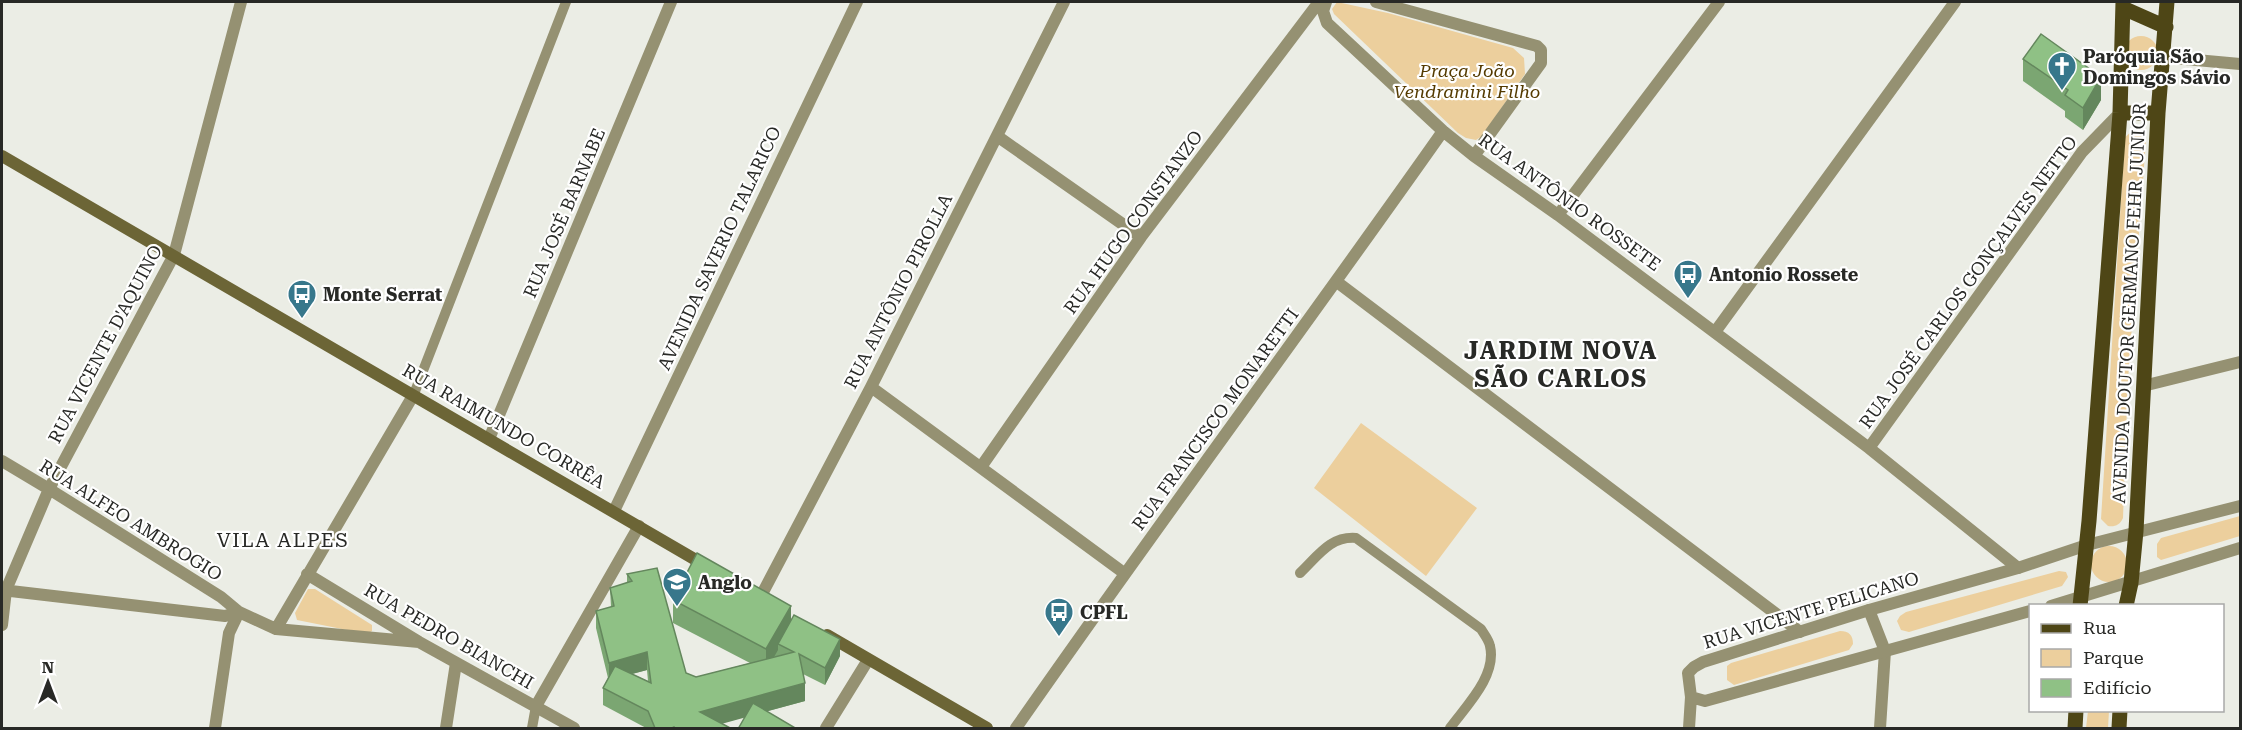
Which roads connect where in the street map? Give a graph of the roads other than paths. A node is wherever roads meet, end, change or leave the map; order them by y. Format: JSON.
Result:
{"nodes":[{"id":1,"x":241,"y":2,"type":"edge"},
{"id":2,"x":566,"y":2,"type":"edge"},
{"id":3,"x":671,"y":2,"type":"edge"},
{"id":4,"x":857,"y":2,"type":"edge"},
{"id":5,"x":1064,"y":2,"type":"edge"},
{"id":6,"x":1319,"y":2,"type":"edge"},
{"id":7,"x":1326,"y":2,"type":"edge"},
{"id":8,"x":1376,"y":2,"type":"edge"},
{"id":9,"x":1719,"y":2,"type":"edge"},
{"id":10,"x":1955,"y":2,"type":"edge"},
{"id":11,"x":2167,"y":2,"type":"edge"},
{"id":12,"x":2120,"y":4,"type":"edge"},
{"id":13,"x":1411,"y":6,"type":"edge"},
{"id":14,"x":2166,"y":27,"type":"junction"},
{"id":15,"x":2163,"y":57,"type":"junction"},
{"id":16,"x":2241,"y":64,"type":"edge"},
{"id":17,"x":2120,"y":113,"type":"junction"},
{"id":18,"x":2158,"y":113,"type":"junction"},
{"id":19,"x":1443,"y":131,"type":"junction"},
{"id":20,"x":997,"y":136,"type":"junction"},
{"id":21,"x":2,"y":156,"type":"edge"},
{"id":22,"x":1474,"y":156,"type":"junction"},
{"id":23,"x":1558,"y":215,"type":"junction"},
{"id":24,"x":1141,"y":237,"type":"junction"},
{"id":25,"x":174,"y":255,"type":"junction"},
{"id":26,"x":1337,"y":282,"type":"junction"},
{"id":27,"x":1715,"y":332,"type":"junction"},
{"id":28,"x":2241,"y":362,"type":"edge"},
{"id":29,"x":2143,"y":386,"type":"junction"},
{"id":30,"x":871,"y":387,"type":"junction"},
{"id":31,"x":414,"y":394,"type":"junction"},
{"id":32,"x":489,"y":439,"type":"junction"},
{"id":33,"x":1869,"y":448,"type":"junction"},
{"id":34,"x":2,"y":461,"type":"edge"},
{"id":35,"x":981,"y":467,"type":"junction"},
{"id":36,"x":49,"y":489,"type":"junction"},
{"id":37,"x":2241,"y":506,"type":"edge"},
{"id":38,"x":614,"y":511,"type":"junction"},
{"id":39,"x":639,"y":526,"type":"junction"},
{"id":40,"x":2136,"y":531,"type":"junction"},
{"id":41,"x":2086,"y":545,"type":"junction"},
{"id":42,"x":2241,"y":548,"type":"edge"},
{"id":43,"x":2018,"y":568,"type":"junction"},
{"id":44,"x":1124,"y":573,"type":"junction"},
{"id":45,"x":1300,"y":573,"type":"dead end"},
{"id":46,"x":307,"y":574,"type":"junction"},
{"id":47,"x":722,"y":575,"type":"edge"},
{"id":48,"x":2131,"y":582,"type":"junction"},
{"id":49,"x":4,"y":590,"type":"edge"},
{"id":50,"x":761,"y":596,"type":"edge"},
{"id":51,"x":2080,"y":601,"type":"edge"},
{"id":52,"x":2063,"y":604,"type":"edge"},
{"id":53,"x":2126,"y":604,"type":"edge"},
{"id":54,"x":1869,"y":610,"type":"junction"},
{"id":55,"x":239,"y":612,"type":"junction"},
{"id":56,"x":2029,"y":612,"type":"edge"},
{"id":57,"x":2,"y":625,"type":"edge"},
{"id":58,"x":276,"y":628,"type":"junction"},
{"id":59,"x":819,"y":631,"type":"edge"},
{"id":60,"x":1800,"y":632,"type":"junction"},
{"id":61,"x":419,"y":642,"type":"junction"},
{"id":62,"x":1885,"y":651,"type":"junction"},
{"id":63,"x":868,"y":660,"type":"junction"},
{"id":64,"x":456,"y":663,"type":"junction"},
{"id":65,"x":1691,"y":697,"type":"junction"},
{"id":66,"x":536,"y":706,"type":"junction"},
{"id":67,"x":2076,"y":712,"type":"edge"},
{"id":68,"x":2120,"y":712,"type":"edge"},
{"id":69,"x":215,"y":729,"type":"edge"},
{"id":70,"x":446,"y":729,"type":"edge"},
{"id":71,"x":532,"y":729,"type":"edge"},
{"id":72,"x":574,"y":729,"type":"edge"},
{"id":73,"x":826,"y":729,"type":"edge"},
{"id":74,"x":987,"y":729,"type":"edge"},
{"id":75,"x":1016,"y":729,"type":"edge"},
{"id":76,"x":1450,"y":729,"type":"edge"},
{"id":77,"x":1689,"y":729,"type":"edge"},
{"id":78,"x":1880,"y":729,"type":"edge"},
{"id":79,"x":2075,"y":729,"type":"edge"},
{"id":80,"x":2119,"y":729,"type":"edge"}],
"edges":[{"from":1,"to":25,"type":"street","name":"RUA VICENTE D'AQUINO"},
{"from":2,"to":31,"type":"lane"},
{"from":3,"to":32,"type":"street","name":"RUA JOSÉ BARNABE"},
{"from":4,"to":38,"type":"street","name":"AVENIDA SAVERIO TALARICO"},
{"from":5,"to":20,"type":"street","name":"RUA ANTÔNIO PIROLLA"},
{"from":6,"to":24,"type":"street","name":"RUA HUGO CONSTANZO"},
{"from":7,"to":19,"type":"street","name":"RUA ANTÔNIO ROSSETE"},
{"from":8,"to":13,"type":"street"},
{"from":9,"to":23,"type":"street"},
{"from":10,"to":27,"type":"street"},
{"from":11,"to":14,"type":"main road","name":"AVENIDA DOUTOR GERMANO FEHR JUNIOR"},
{"from":12,"to":14,"type":"main road"},
{"from":12,"to":17,"type":"main road","name":"AVENIDA DOUTOR GERMANO FEHR JUNIOR"},
{"from":13,"to":22,"type":"street"},
{"from":14,"to":15,"type":"main road","name":"AVENIDA DOUTOR GERMANO FEHR JUNIOR"},
{"from":15,"to":16,"type":"street"},
{"from":15,"to":18,"type":"main road","name":"AVENIDA DOUTOR GERMANO FEHR JUNIOR"},
{"from":17,"to":18,"type":"main road"},
{"from":17,"to":33,"type":"street","name":"RUA JOSÉ CARLOS GONÇALVES NETTO"},
{"from":17,"to":41,"type":"main road","name":"AVENIDA DOUTOR GERMANO FEHR JUNIOR"},
{"from":18,"to":29,"type":"main road","name":"AVENIDA DOUTOR GERMANO FEHR JUNIOR"},
{"from":19,"to":22,"type":"street","name":"RUA ANTÔNIO ROSSETE"},
{"from":19,"to":26,"type":"street","name":"RUA FRANCISCO MONARETTI"},
{"from":20,"to":24,"type":"street"},
{"from":20,"to":30,"type":"street","name":"RUA ANTÔNIO PIROLLA"},
{"from":21,"to":25,"type":"main road","name":"RUA RAIMUNDO CORRÊA"},
{"from":22,"to":23,"type":"street","name":"RUA ANTÔNIO ROSSETE"},
{"from":23,"to":27,"type":"street","name":"RUA ANTÔNIO ROSSETE"},
{"from":24,"to":35,"type":"street","name":"RUA HUGO CONSTANZO"},
{"from":25,"to":31,"type":"main road","name":"RUA RAIMUNDO CORRÊA"},
{"from":25,"to":36,"type":"street","name":"RUA VICENTE D'AQUINO"},
{"from":26,"to":44,"type":"street","name":"RUA FRANCISCO MONARETTI"},
{"from":26,"to":60,"type":"street"},
{"from":27,"to":33,"type":"street","name":"RUA ANTÔNIO ROSSETE"},
{"from":28,"to":29,"type":"street"},
{"from":29,"to":40,"type":"main road","name":"AVENIDA DOUTOR GERMANO FEHR JUNIOR"},
{"from":30,"to":35,"type":"street"},
{"from":30,"to":50,"type":"street","name":"RUA ANTÔNIO PIROLLA"},
{"from":31,"to":32,"type":"main road","name":"RUA RAIMUNDO CORRÊA"},
{"from":31,"to":46,"type":"street"},
{"from":32,"to":38,"type":"main road","name":"RUA RAIMUNDO CORRÊA"},
{"from":33,"to":43,"type":"street","name":"RUA ANTÔNIO ROSSETE"},
{"from":34,"to":36,"type":"street","name":"RUA ALFEO AMBROGIO"},
{"from":35,"to":44,"type":"street"},
{"from":36,"to":49,"type":"street","name":"RUA VICENTE D'AQUINO"},
{"from":36,"to":55,"type":"street","name":"RUA ALFEO AMBROGIO"},
{"from":37,"to":40,"type":"street","name":"RUA VICENTE PELICANO"},
{"from":38,"to":39,"type":"main road","name":"RUA RAIMUNDO CORRÊA"},
{"from":39,"to":47,"type":"main road","name":"RUA RAIMUNDO CORRÊA"},
{"from":39,"to":66,"type":"street"},
{"from":40,"to":41,"type":"street","name":"RUA VICENTE PELICANO"},
{"from":40,"to":48,"type":"main road","name":"AVENIDA DOUTOR GERMANO FEHR JUNIOR"},
{"from":41,"to":43,"type":"street","name":"RUA VICENTE PELICANO"},
{"from":41,"to":51,"type":"main road","name":"AVENIDA DOUTOR GERMANO FEHR JUNIOR"},
{"from":42,"to":48,"type":"street"},
{"from":43,"to":54,"type":"street","name":"RUA VICENTE PELICANO"},
{"from":44,"to":75,"type":"street","name":"RUA FRANCISCO MONARETTI"},
{"from":45,"to":76,"type":"lane"},
{"from":46,"to":58,"type":"street"},
{"from":46,"to":61,"type":"street","name":"RUA PEDRO BIANCHI"},
{"from":48,"to":51,"type":"street"},
{"from":48,"to":53,"type":"main road","name":"AVENIDA DOUTOR GERMANO FEHR JUNIOR"},
{"from":49,"to":55,"type":"street"},
{"from":49,"to":57,"type":"street"},
{"from":51,"to":52,"type":"street"},
{"from":54,"to":60,"type":"street","name":"RUA VICENTE PELICANO"},
{"from":54,"to":62,"type":"street"},
{"from":55,"to":58,"type":"street"},
{"from":55,"to":69,"type":"street"},
{"from":56,"to":62,"type":"street"},
{"from":58,"to":61,"type":"street"},
{"from":59,"to":63,"type":"main road"},
{"from":60,"to":65,"type":"street","name":"RUA VICENTE PELICANO"},
{"from":61,"to":64,"type":"street","name":"RUA PEDRO BIANCHI"},
{"from":62,"to":65,"type":"street"},
{"from":62,"to":78,"type":"street"},
{"from":63,"to":73,"type":"street"},
{"from":63,"to":74,"type":"main road"},
{"from":64,"to":66,"type":"street","name":"RUA PEDRO BIANCHI"},
{"from":64,"to":70,"type":"street"},
{"from":65,"to":77,"type":"street","name":"RUA VICENTE PELICANO"},
{"from":66,"to":71,"type":"lane"},
{"from":66,"to":72,"type":"street","name":"RUA PEDRO BIANCHI"},
{"from":67,"to":79,"type":"main road"},
{"from":68,"to":80,"type":"main road"}]}
